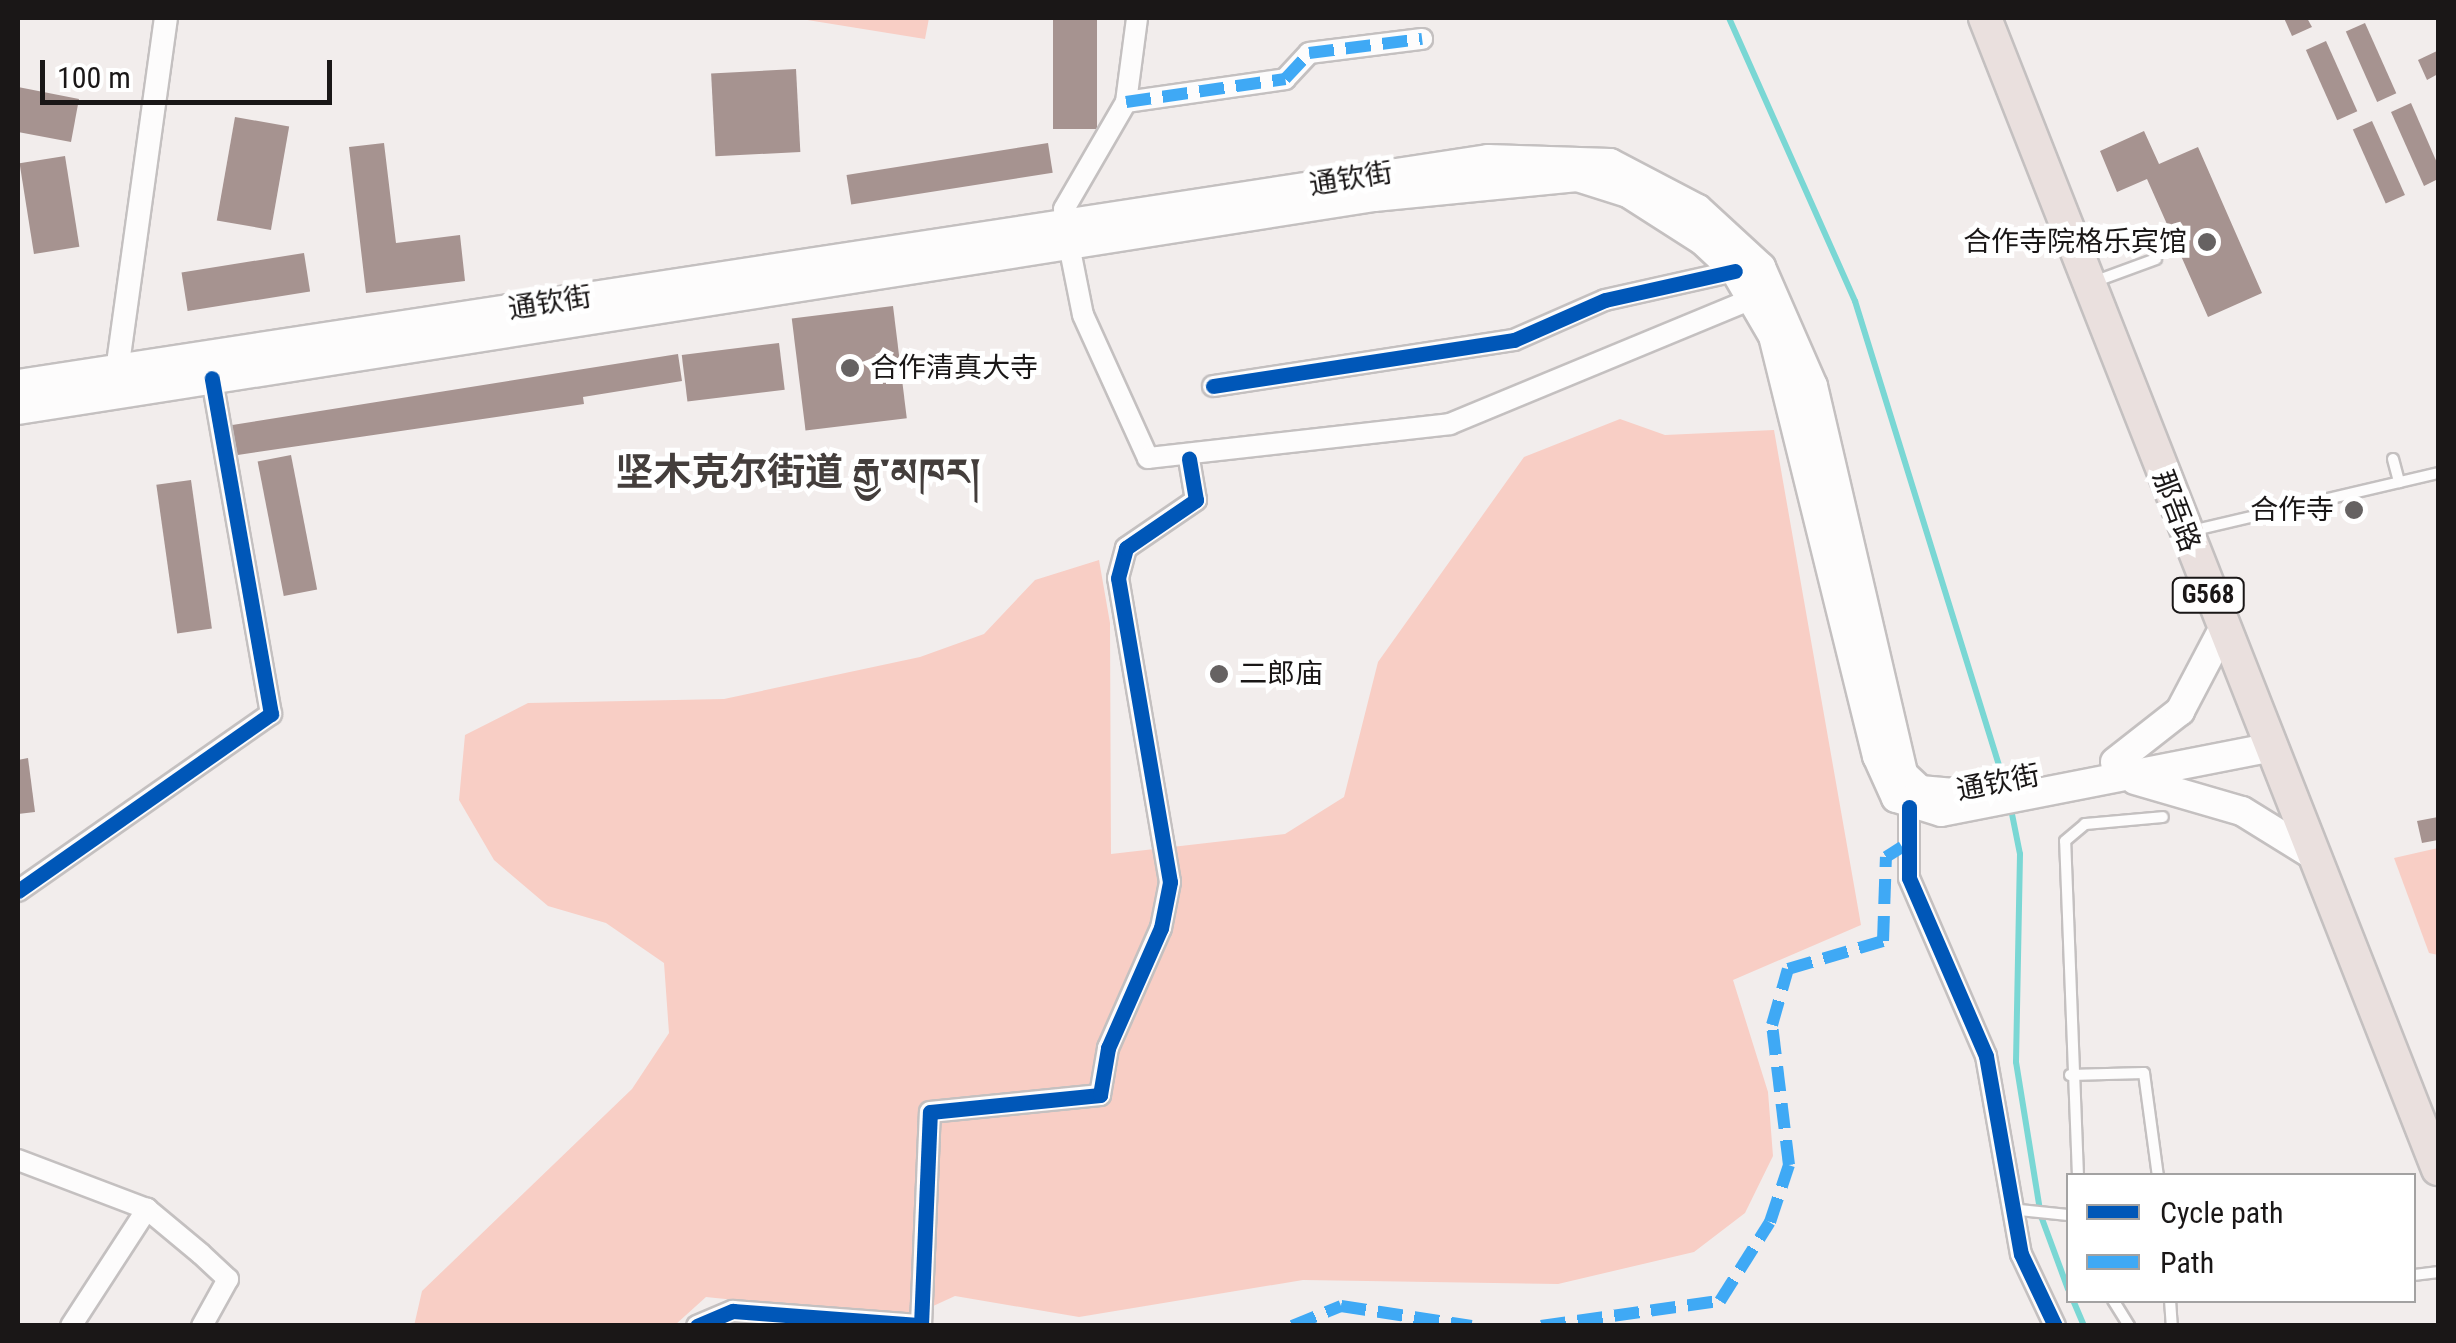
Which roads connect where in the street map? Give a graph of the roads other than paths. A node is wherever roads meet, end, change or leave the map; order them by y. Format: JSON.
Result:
{"nodes":[{"id":1,"x":166,"y":18,"type":"edge"},
{"id":2,"x":1137,"y":18,"type":"edge"},
{"id":3,"x":1985,"y":18,"type":"edge"},
{"id":4,"x":1422,"y":39,"type":"dead end"},
{"id":5,"x":1126,"y":102,"type":"junction"},
{"id":6,"x":1068,"y":235,"type":"junction"},
{"id":7,"x":2156,"y":259,"type":"dead end"},
{"id":8,"x":1736,"y":270,"type":"junction"},
{"id":9,"x":2088,"y":284,"type":"junction"},
{"id":10,"x":1752,"y":299,"type":"junction"},
{"id":11,"x":212,"y":378,"type":"junction"},
{"id":12,"x":115,"y":381,"type":"junction"},
{"id":13,"x":18,"y":384,"type":"edge"},
{"id":14,"x":1213,"y":386,"type":"dead end"},
{"id":15,"x":18,"y":410,"type":"edge"},
{"id":16,"x":2394,"y":458,"type":"dead end"},
{"id":17,"x":1189,"y":459,"type":"junction"},
{"id":18,"x":2438,"y":473,"type":"edge"},
{"id":19,"x":2399,"y":482,"type":"junction"},
{"id":20,"x":2184,"y":533,"type":"junction"},
{"id":21,"x":2222,"y":631,"type":"junction"},
{"id":22,"x":2265,"y":740,"type":"junction"},
{"id":23,"x":2117,"y":770,"type":"junction"},
{"id":24,"x":1952,"y":802,"type":"junction"},
{"id":25,"x":1909,"y":806,"type":"junction"},
{"id":26,"x":2162,"y":817,"type":"dead end"},
{"id":27,"x":2314,"y":855,"type":"junction"},
{"id":28,"x":18,"y":890,"type":"edge"},
{"id":29,"x":2070,"y":1075,"type":"junction"},
{"id":30,"x":18,"y":1160,"type":"edge"},
{"id":31,"x":2438,"y":1170,"type":"edge"},
{"id":32,"x":2078,"y":1173,"type":"edge"},
{"id":33,"x":2158,"y":1173,"type":"edge"},
{"id":34,"x":147,"y":1209,"type":"junction"},
{"id":35,"x":2014,"y":1210,"type":"junction"},
{"id":36,"x":2066,"y":1215,"type":"edge"},
{"id":37,"x":2115,"y":1303,"type":"edge"},
{"id":38,"x":212,"y":1322,"type":"edge"},
{"id":39,"x":71,"y":1326,"type":"edge"},
{"id":40,"x":697,"y":1326,"type":"edge"},
{"id":41,"x":2055,"y":1326,"type":"edge"},
{"id":42,"x":2128,"y":1326,"type":"edge"}],
"edges":[{"from":1,"to":12,"type":"street"},
{"from":2,"to":5,"type":"street"},
{"from":3,"to":9,"type":"highway","name":"那吾路","number":"G568"},
{"from":4,"to":5,"type":"street"},
{"from":5,"to":6,"type":"street"},
{"from":6,"to":8,"type":"main road"},
{"from":6,"to":11,"type":"main road"},
{"from":6,"to":12,"type":"main road","name":"通钦街"},
{"from":6,"to":17,"type":"street"},
{"from":6,"to":24,"type":"main road","name":"通钦街"},
{"from":7,"to":9,"type":"lane"},
{"from":8,"to":10,"type":"main road"},
{"from":8,"to":14,"type":"street"},
{"from":9,"to":20,"type":"highway","name":"那吾路","number":"G568"},
{"from":10,"to":17,"type":"street"},
{"from":10,"to":25,"type":"main road"},
{"from":11,"to":12,"type":"main road"},
{"from":11,"to":28,"type":"street"},
{"from":12,"to":13,"type":"main road","name":"通钦街"},
{"from":12,"to":15,"type":"main road"},
{"from":16,"to":19,"type":"lane"},
{"from":17,"to":40,"type":"street"},
{"from":18,"to":19,"type":"lane"},
{"from":19,"to":20,"type":"lane"},
{"from":20,"to":21,"type":"highway","name":"那吾路","number":"G568"},
{"from":21,"to":22,"type":"highway","name":"那吾路","number":"G568"},
{"from":21,"to":23,"type":"main road"},
{"from":22,"to":23,"type":"main road","name":"通钦街"},
{"from":22,"to":27,"type":"highway","name":"那吾路","number":"G568"},
{"from":23,"to":24,"type":"main road","name":"通钦街"},
{"from":23,"to":27,"type":"main road"},
{"from":24,"to":25,"type":"main road"},
{"from":25,"to":35,"type":"street"},
{"from":26,"to":29,"type":"lane"},
{"from":27,"to":31,"type":"highway","name":"那吾路","number":"G568"},
{"from":29,"to":32,"type":"lane"},
{"from":29,"to":33,"type":"lane"},
{"from":30,"to":34,"type":"street"},
{"from":34,"to":38,"type":"street"},
{"from":34,"to":39,"type":"street"},
{"from":35,"to":36,"type":"lane"},
{"from":35,"to":41,"type":"street"},
{"from":37,"to":42,"type":"lane"}]}
